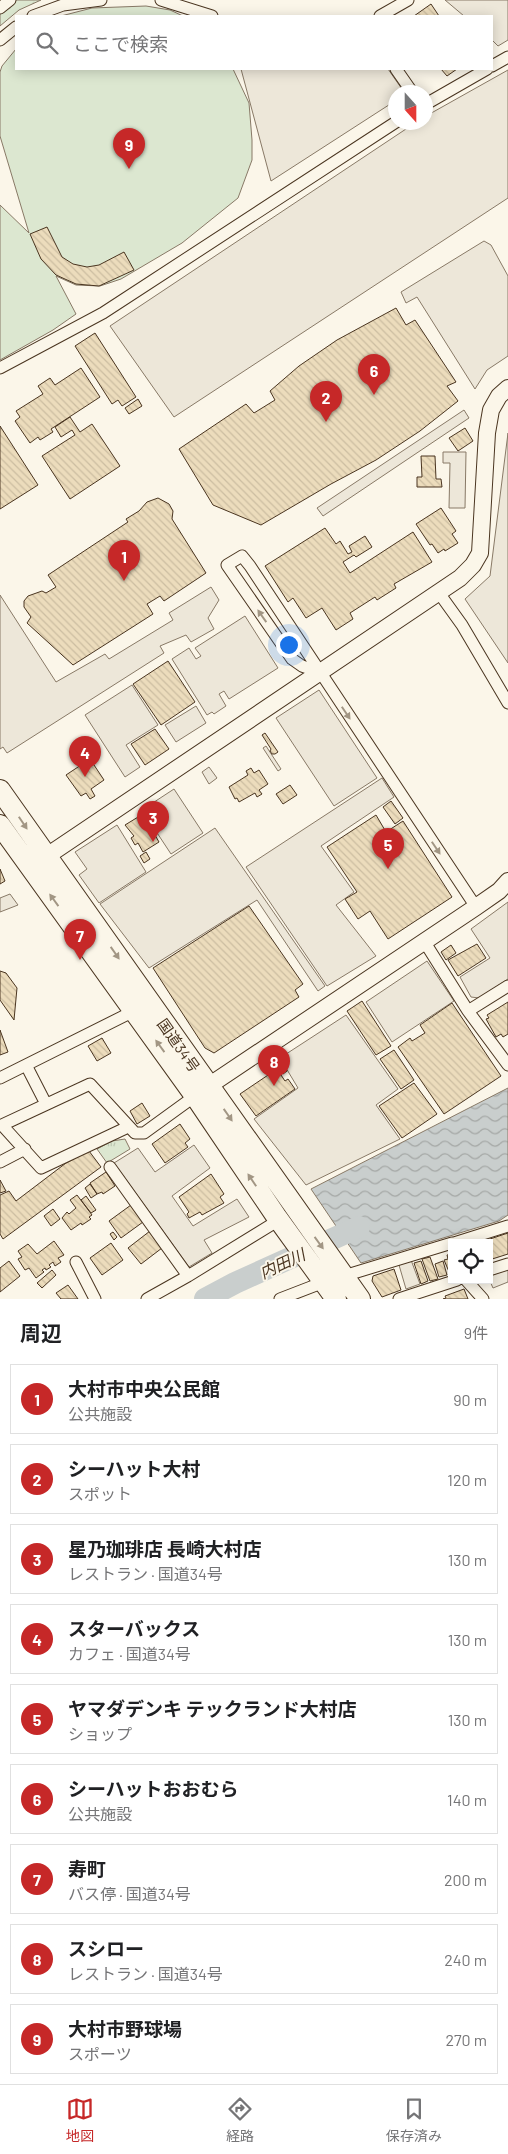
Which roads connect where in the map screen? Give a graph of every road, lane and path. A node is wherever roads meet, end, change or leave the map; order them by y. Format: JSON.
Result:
{"nodes":[{"id":1,"x":10,"y":0,"type":"edge"},
{"id":2,"x":101,"y":0,"type":"edge"},
{"id":3,"x":162,"y":0,"type":"edge"},
{"id":4,"x":408,"y":0,"type":"edge"},
{"id":5,"x":0,"y":8,"type":"edge"},
{"id":6,"x":36,"y":15,"type":"edge"},
{"id":7,"x":209,"y":15,"type":"edge"},
{"id":8,"x":382,"y":15,"type":"edge"},
{"id":9,"x":15,"y":28,"type":"edge"},
{"id":10,"x":0,"y":40,"type":"edge"},
{"id":11,"x":508,"y":57,"type":"edge"},
{"id":12,"x":493,"y":65,"type":"edge"},
{"id":13,"x":397,"y":70,"type":"edge"},
{"id":14,"x":485,"y":70,"type":"edge"},
{"id":15,"x":407,"y":85,"type":"edge"},
{"id":16,"x":433,"y":100,"type":"edge"},
{"id":17,"x":388,"y":127,"type":"edge"},
{"id":18,"x":0,"y":368,"type":"edge"},
{"id":19,"x":508,"y":388,"type":"edge"},
{"id":20,"x":439,"y":593,"type":"junction"},
{"id":21,"x":319,"y":672,"type":"junction"},
{"id":22,"x":508,"y":703,"type":"edge"},
{"id":23,"x":0,"y":790,"type":"edge"},
{"id":24,"x":0,"y":824,"type":"edge"},
{"id":25,"x":38,"y":862,"type":"junction"},
{"id":26,"x":508,"y":881,"type":"edge"},
{"id":27,"x":476,"y":907,"type":"junction"},
{"id":28,"x":424,"y":941,"type":"junction"},
{"id":29,"x":508,"y":986,"type":"edge"},
{"id":30,"x":134,"y":1010,"type":"junction"},
{"id":31,"x":468,"y":1011,"type":"junction"},
{"id":32,"x":508,"y":1064,"type":"edge"},
{"id":33,"x":26,"y":1065,"type":"junction"},
{"id":34,"x":0,"y":1078,"type":"edge"},
{"id":35,"x":201,"y":1090,"type":"junction"},
{"id":36,"x":46,"y":1104,"type":"junction"},
{"id":37,"x":128,"y":1127,"type":"junction"},
{"id":38,"x":25,"y":1150,"type":"junction"},
{"id":39,"x":0,"y":1162,"type":"edge"},
{"id":40,"x":110,"y":1167,"type":"dead end"},
{"id":41,"x":287,"y":1215,"type":"junction"},
{"id":42,"x":508,"y":1226,"type":"edge"},
{"id":43,"x":466,"y":1239,"type":"edge"},
{"id":44,"x":448,"y":1244,"type":"edge"},
{"id":45,"x":76,"y":1262,"type":"dead end"},
{"id":46,"x":508,"y":1264,"type":"edge"},
{"id":47,"x":493,"y":1269,"type":"edge"},
{"id":48,"x":188,"y":1276,"type":"junction"},
{"id":49,"x":333,"y":1279,"type":"junction"},
{"id":50,"x":448,"y":1283,"type":"edge"},
{"id":51,"x":470,"y":1284,"type":"edge"},
{"id":52,"x":95,"y":1299,"type":"edge"},
{"id":53,"x":147,"y":1299,"type":"edge"},
{"id":54,"x":280,"y":1299,"type":"edge"},
{"id":55,"x":336,"y":1299,"type":"edge"},
{"id":56,"x":360,"y":1299,"type":"edge"},
{"id":57,"x":399,"y":1299,"type":"edge"},
{"id":58,"x":483,"y":1299,"type":"edge"}],
"edges":[{"from":1,"to":5,"type":"street"},
{"from":2,"to":6,"type":"street"},
{"from":3,"to":7,"type":"street"},
{"from":4,"to":8,"type":"street"},
{"from":9,"to":10,"type":"street"},
{"from":11,"to":12,"type":"street"},
{"from":13,"to":15,"type":"street"},
{"from":14,"to":16,"type":"street"},
{"from":17,"to":18,"type":"street"},
{"from":19,"to":20,"type":"street"},
{"from":20,"to":21,"type":"street"},
{"from":20,"to":22,"type":"street"},
{"from":21,"to":21,"type":"street","one_way":true},
{"from":21,"to":25,"type":"street"},
{"from":21,"to":27,"type":"street","one_way":true},
{"from":23,"to":25,"type":"highway","name":"国道34号","one_way":true},
{"from":24,"to":25,"type":"highway","name":"国道34号"},
{"from":30,"to":25,"type":"highway","name":"国道34号","one_way":true},
{"from":25,"to":35,"type":"highway","name":"国道34号","one_way":true},
{"from":26,"to":27,"type":"street"},
{"from":27,"to":28,"type":"street"},
{"from":28,"to":31,"type":"street"},
{"from":28,"to":35,"type":"street"},
{"from":29,"to":31,"type":"street"},
{"from":30,"to":33,"type":"street"},
{"from":35,"to":30,"type":"highway","name":"国道34号","one_way":true},
{"from":31,"to":32,"type":"street"},
{"from":33,"to":34,"type":"street"},
{"from":33,"to":36,"type":"street"},
{"from":35,"to":37,"type":"street"},
{"from":35,"to":41,"type":"highway","name":"国道34号"},
{"from":36,"to":37,"type":"street"},
{"from":36,"to":38,"type":"street"},
{"from":37,"to":38,"type":"street"},
{"from":38,"to":39,"type":"street"},
{"from":40,"to":48,"type":"street"},
{"from":41,"to":48,"type":"street"},
{"from":41,"to":49,"type":"highway","name":"国道34号"},
{"from":42,"to":43,"type":"street"},
{"from":44,"to":49,"type":"street"},
{"from":45,"to":52,"type":"street"},
{"from":46,"to":47,"type":"street"},
{"from":48,"to":53,"type":"street"},
{"from":49,"to":54,"type":"street"},
{"from":49,"to":55,"type":"highway","name":"国道34号"},
{"from":49,"to":56,"type":"highway","name":"国道34号"},
{"from":50,"to":57,"type":"street"},
{"from":51,"to":58,"type":"street"}]}
